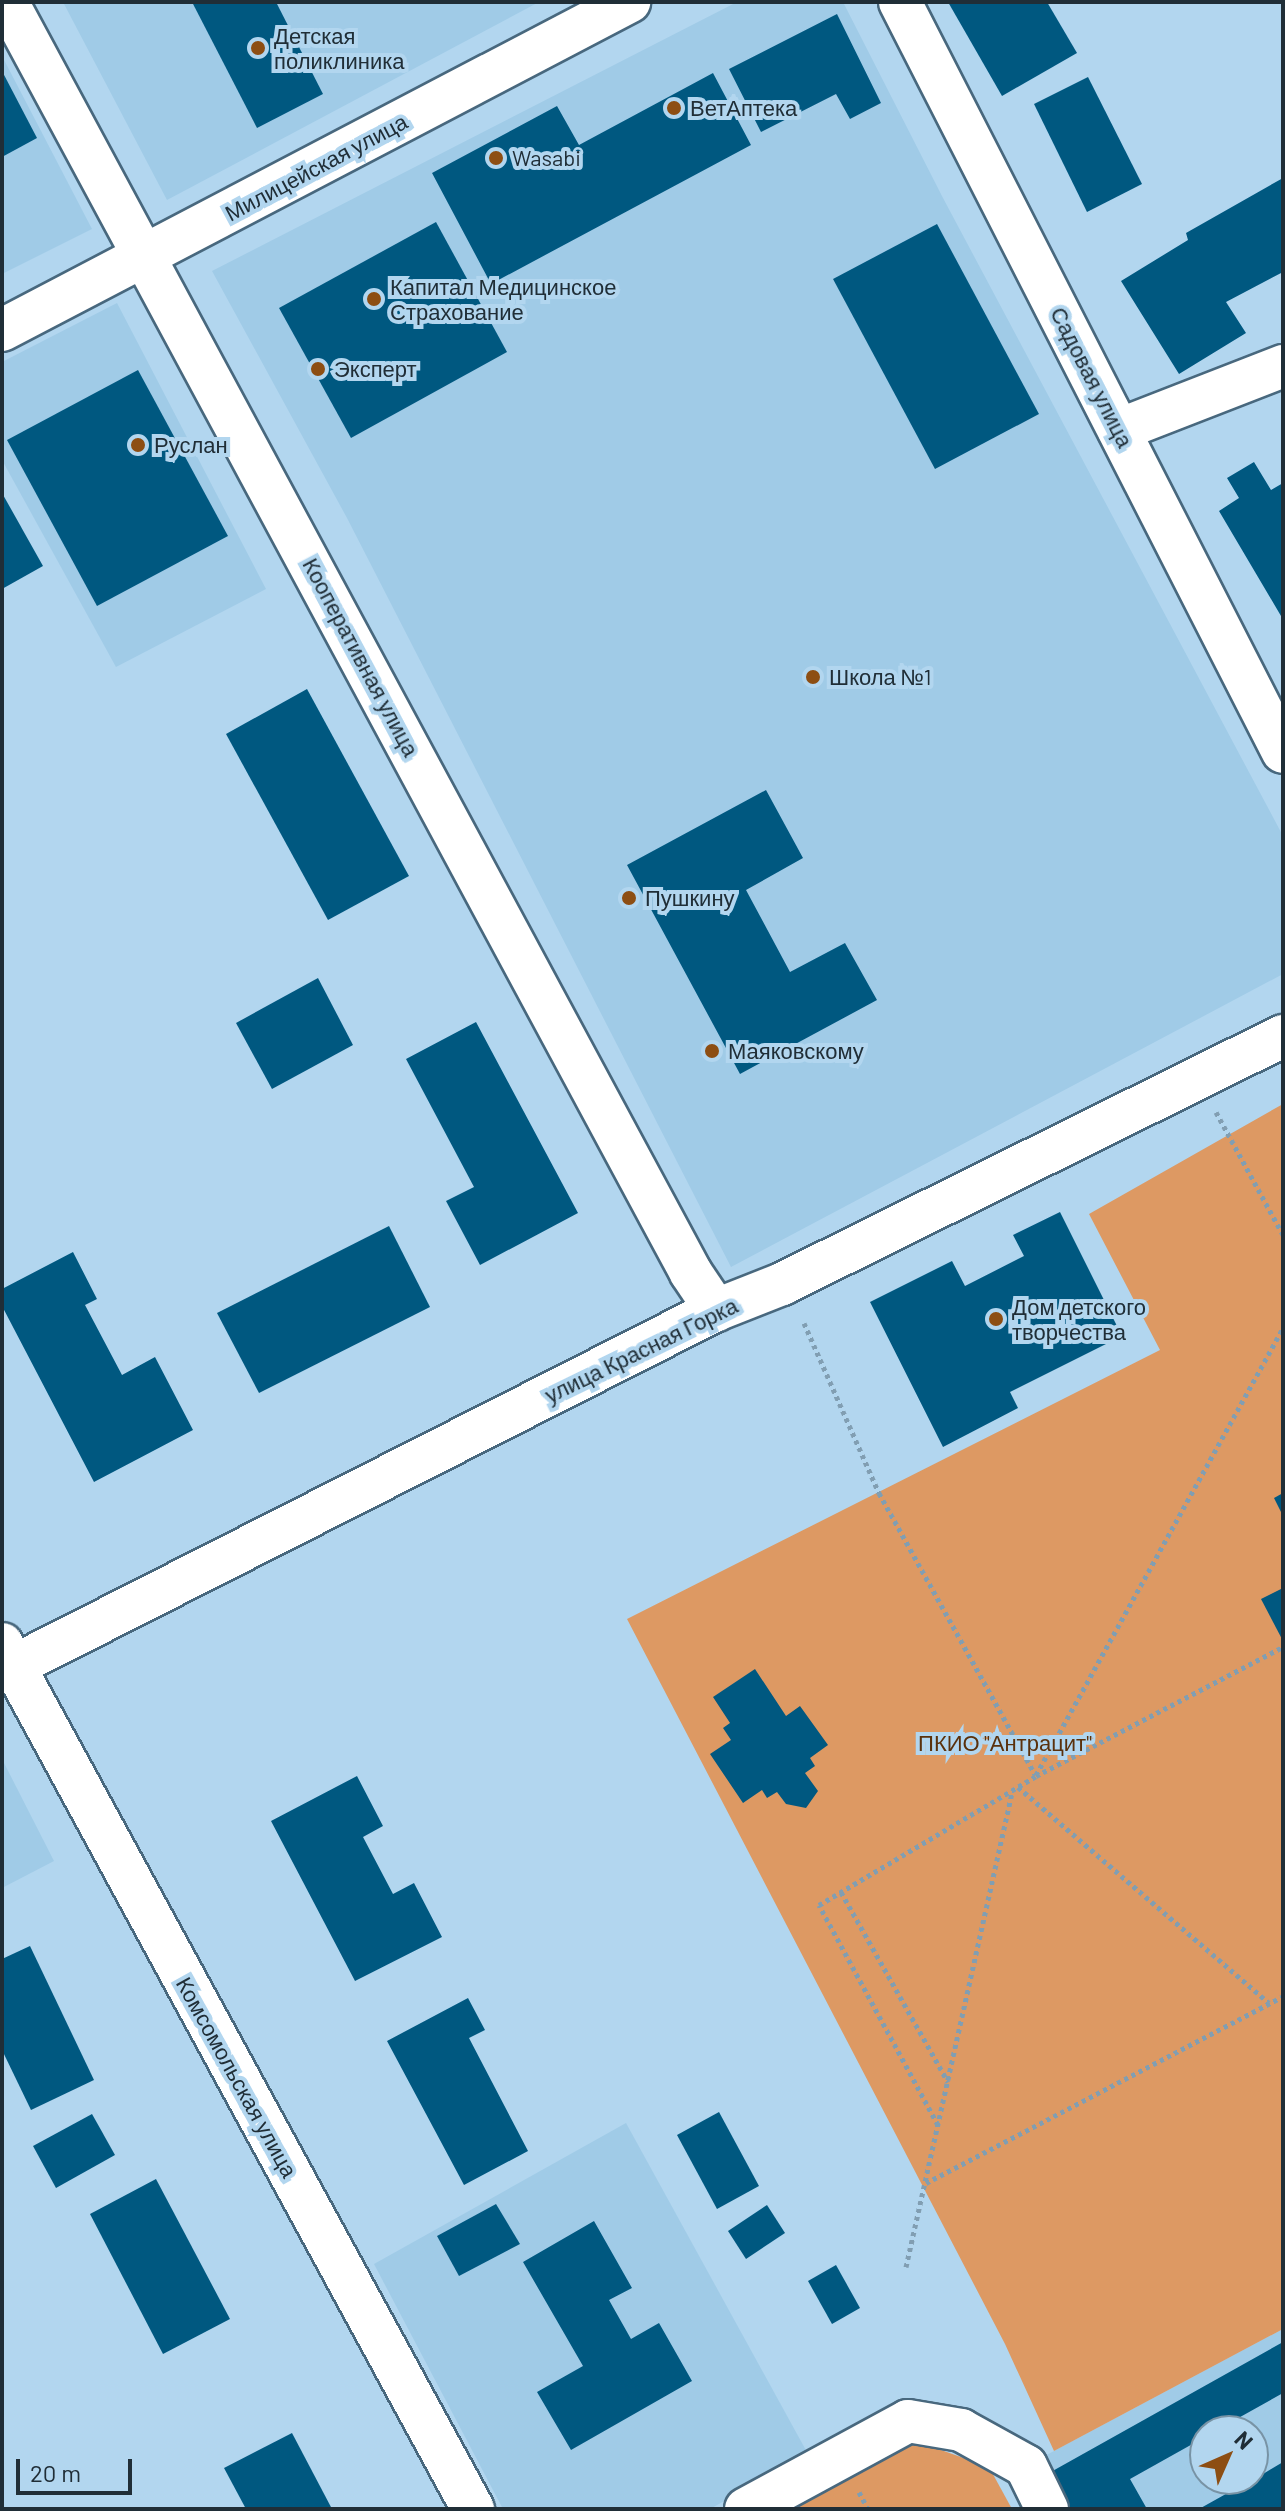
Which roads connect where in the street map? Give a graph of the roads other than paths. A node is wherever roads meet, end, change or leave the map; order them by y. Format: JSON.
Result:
{"nodes":[{"id":1,"x":7,"y":2,"type":"edge"},
{"id":2,"x":629,"y":2,"type":"edge"},
{"id":3,"x":900,"y":2,"type":"edge"},
{"id":4,"x":146,"y":257,"type":"junction"},
{"id":5,"x":2,"y":330,"type":"edge"},
{"id":6,"x":1283,"y":366,"type":"edge"},
{"id":7,"x":1119,"y":430,"type":"junction"},
{"id":8,"x":1283,"y":752,"type":"edge"},
{"id":9,"x":1283,"y":1036,"type":"edge"},
{"id":10,"x":716,"y":1310,"type":"junction"},
{"id":11,"x":5,"y":1661,"type":"edge"},
{"id":12,"x":473,"y":2509,"type":"edge"},
{"id":13,"x":746,"y":2509,"type":"edge"},
{"id":14,"x":1047,"y":2509,"type":"edge"}],
"edges":[{"from":1,"to":4,"type":"street","name":"Кооперативная улица"},
{"from":2,"to":4,"type":"street","name":"Милицейская улица"},
{"from":3,"to":7,"type":"street","name":"Садовая улица"},
{"from":4,"to":5,"type":"street","name":"Милицейская улица"},
{"from":4,"to":10,"type":"street","name":"Кооперативная улица"},
{"from":6,"to":7,"type":"street"},
{"from":7,"to":8,"type":"street","name":"Садовая улица"},
{"from":9,"to":10,"type":"street","name":"улица Красная Горка"},
{"from":10,"to":11,"type":"street","name":"улица Красная Горка"},
{"from":11,"to":12,"type":"street","name":"Комсомольская улица"},
{"from":13,"to":14,"type":"street"}]}
